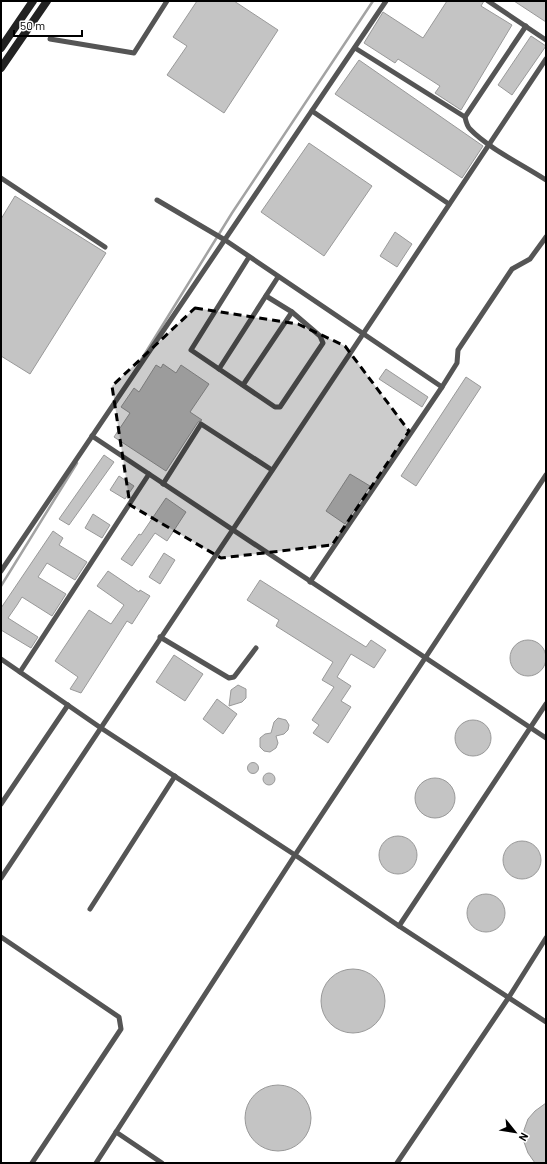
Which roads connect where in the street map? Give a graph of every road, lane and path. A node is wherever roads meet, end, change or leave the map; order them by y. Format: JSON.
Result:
{"nodes":[{"id":1,"x":33,"y":1,"type":"edge"},
{"id":2,"x":47,"y":1,"type":"edge"},
{"id":3,"x":167,"y":1,"type":"edge"},
{"id":4,"x":386,"y":1,"type":"edge"},
{"id":5,"x":488,"y":1,"type":"edge"},
{"id":6,"x":526,"y":26,"type":"junction"},
{"id":7,"x":50,"y":39,"type":"dead end"},
{"id":8,"x":546,"y":40,"type":"edge"},
{"id":9,"x":1,"y":48,"type":"edge"},
{"id":10,"x":355,"y":48,"type":"junction"},
{"id":11,"x":546,"y":58,"type":"edge"},
{"id":12,"x":1,"y":68,"type":"edge"},
{"id":13,"x":312,"y":112,"type":"junction"},
{"id":14,"x":465,"y":118,"type":"junction"},
{"id":15,"x":490,"y":144,"type":"junction"},
{"id":16,"x":546,"y":180,"type":"edge"},
{"id":17,"x":2,"y":181,"type":"edge"},
{"id":18,"x":157,"y":200,"type":"dead end"},
{"id":19,"x":449,"y":204,"type":"junction"},
{"id":20,"x":546,"y":237,"type":"edge"},
{"id":21,"x":225,"y":240,"type":"junction"},
{"id":22,"x":105,"y":247,"type":"dead end"},
{"id":23,"x":250,"y":257,"type":"junction"},
{"id":24,"x":278,"y":277,"type":"junction"},
{"id":25,"x":266,"y":296,"type":"junction"},
{"id":26,"x":292,"y":312,"type":"junction"},
{"id":27,"x":362,"y":335,"type":"junction"},
{"id":28,"x":219,"y":369,"type":"junction"},
{"id":29,"x":243,"y":385,"type":"junction"},
{"id":30,"x":442,"y":387,"type":"junction"},
{"id":31,"x":92,"y":436,"type":"junction"},
{"id":32,"x":272,"y":470,"type":"junction"},
{"id":33,"x":149,"y":474,"type":"junction"},
{"id":34,"x":546,"y":475,"type":"edge"},
{"id":35,"x":163,"y":484,"type":"junction"},
{"id":36,"x":232,"y":531,"type":"junction"},
{"id":37,"x":1,"y":571,"type":"edge"},
{"id":38,"x":310,"y":582,"type":"junction"},
{"id":39,"x":160,"y":637,"type":"junction"},
{"id":40,"x":256,"y":648,"type":"dead end"},
{"id":41,"x":425,"y":658,"type":"junction"},
{"id":42,"x":1,"y":659,"type":"edge"},
{"id":43,"x":20,"y":672,"type":"junction"},
{"id":44,"x":546,"y":704,"type":"edge"},
{"id":45,"x":68,"y":705,"type":"junction"},
{"id":46,"x":101,"y":728,"type":"junction"},
{"id":47,"x":530,"y":728,"type":"junction"},
{"id":48,"x":546,"y":738,"type":"edge"},
{"id":49,"x":175,"y":776,"type":"junction"},
{"id":50,"x":1,"y":804,"type":"edge"},
{"id":51,"x":295,"y":855,"type":"junction"},
{"id":52,"x":1,"y":878,"type":"edge"},
{"id":53,"x":90,"y":909,"type":"dead end"},
{"id":54,"x":398,"y":926,"type":"junction"},
{"id":55,"x":1,"y":937,"type":"edge"},
{"id":56,"x":546,"y":938,"type":"edge"},
{"id":57,"x":508,"y":997,"type":"junction"},
{"id":58,"x":546,"y":1022,"type":"edge"},
{"id":59,"x":116,"y":1132,"type":"junction"},
{"id":60,"x":32,"y":1163,"type":"edge"},
{"id":61,"x":96,"y":1163,"type":"edge"},
{"id":62,"x":162,"y":1163,"type":"edge"},
{"id":63,"x":397,"y":1163,"type":"edge"}],
"edges":[{"from":1,"to":9,"type":"main road"},
{"from":2,"to":12,"type":"main road"},
{"from":3,"to":7,"type":"lane"},
{"from":4,"to":10,"type":"lane"},
{"from":5,"to":6,"type":"lane"},
{"from":6,"to":8,"type":"lane"},
{"from":6,"to":14,"type":"lane"},
{"from":10,"to":13,"type":"lane"},
{"from":10,"to":14,"type":"lane"},
{"from":11,"to":15,"type":"lane"},
{"from":13,"to":19,"type":"lane"},
{"from":13,"to":21,"type":"lane"},
{"from":14,"to":15,"type":"lane"},
{"from":15,"to":16,"type":"lane"},
{"from":15,"to":19,"type":"lane"},
{"from":17,"to":22,"type":"lane"},
{"from":18,"to":21,"type":"lane"},
{"from":19,"to":27,"type":"lane"},
{"from":20,"to":30,"type":"lane"},
{"from":21,"to":23,"type":"lane"},
{"from":21,"to":31,"type":"lane"},
{"from":23,"to":24,"type":"lane"},
{"from":23,"to":28,"type":"lane"},
{"from":24,"to":25,"type":"lane"},
{"from":24,"to":27,"type":"lane"},
{"from":25,"to":26,"type":"lane"},
{"from":25,"to":28,"type":"lane"},
{"from":26,"to":29,"type":"lane"},
{"from":26,"to":29,"type":"lane"},
{"from":27,"to":30,"type":"lane"},
{"from":27,"to":32,"type":"lane"},
{"from":28,"to":29,"type":"lane"},
{"from":30,"to":38,"type":"lane"},
{"from":31,"to":33,"type":"lane"},
{"from":31,"to":37,"type":"lane"},
{"from":32,"to":35,"type":"lane"},
{"from":32,"to":36,"type":"lane"},
{"from":33,"to":35,"type":"lane"},
{"from":33,"to":43,"type":"lane"},
{"from":34,"to":41,"type":"lane"},
{"from":35,"to":36,"type":"lane"},
{"from":36,"to":38,"type":"lane"},
{"from":36,"to":39,"type":"lane"},
{"from":38,"to":41,"type":"lane"},
{"from":39,"to":40,"type":"lane"},
{"from":39,"to":46,"type":"lane"},
{"from":41,"to":47,"type":"lane"},
{"from":41,"to":51,"type":"lane"},
{"from":42,"to":43,"type":"lane"},
{"from":43,"to":45,"type":"lane"},
{"from":44,"to":47,"type":"lane"},
{"from":45,"to":46,"type":"lane"},
{"from":45,"to":50,"type":"lane"},
{"from":46,"to":49,"type":"lane"},
{"from":46,"to":52,"type":"lane"},
{"from":47,"to":48,"type":"lane"},
{"from":47,"to":54,"type":"lane"},
{"from":49,"to":51,"type":"lane"},
{"from":49,"to":53,"type":"lane"},
{"from":51,"to":54,"type":"lane"},
{"from":51,"to":59,"type":"lane"},
{"from":54,"to":57,"type":"lane"},
{"from":55,"to":60,"type":"lane"},
{"from":56,"to":57,"type":"lane"},
{"from":57,"to":58,"type":"lane"},
{"from":57,"to":63,"type":"lane"},
{"from":59,"to":61,"type":"lane"},
{"from":59,"to":62,"type":"lane"}]}
